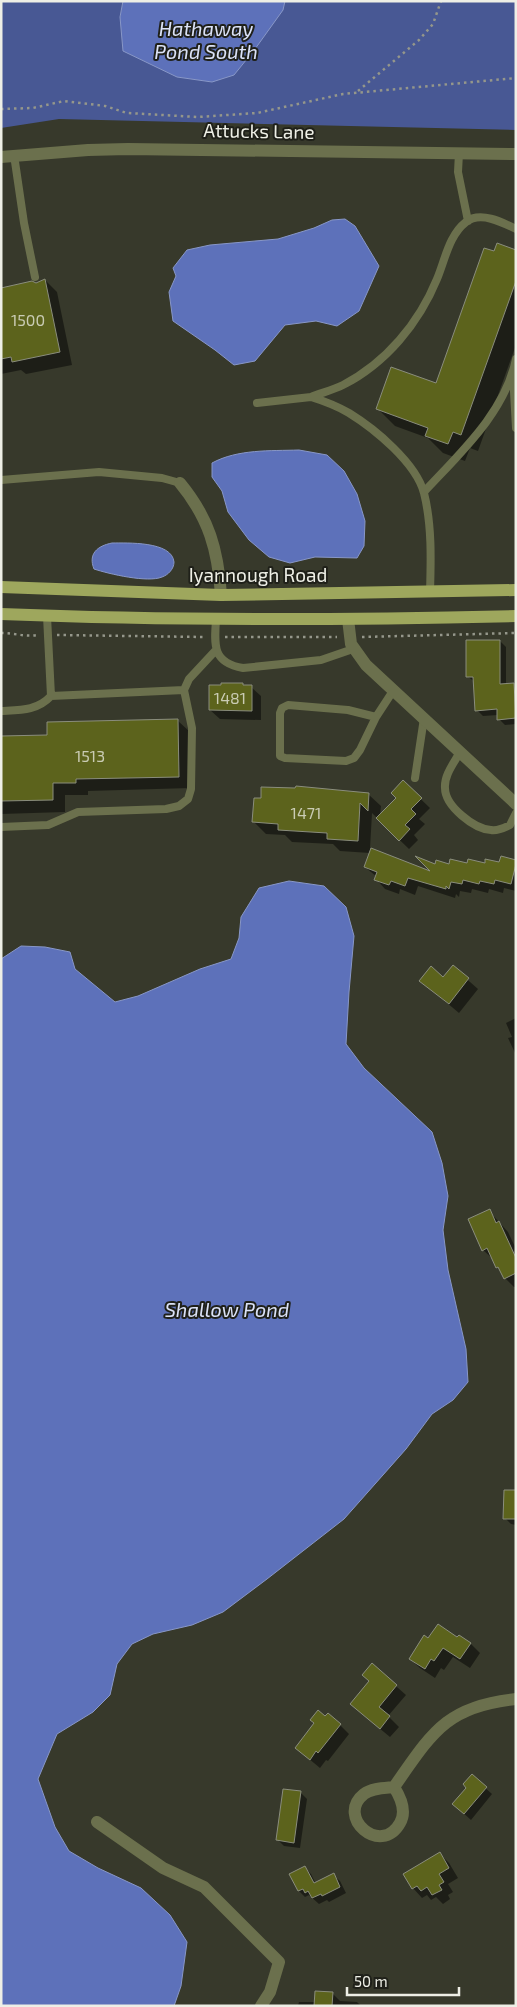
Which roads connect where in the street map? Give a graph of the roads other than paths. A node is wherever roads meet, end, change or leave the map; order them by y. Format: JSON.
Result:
{"nodes":[{"id":1,"x":459,"y":153,"type":"junction"},
{"id":2,"x":516,"y":154,"type":"edge"},
{"id":3,"x":8,"y":156,"type":"edge"},
{"id":4,"x":468,"y":220,"type":"junction"},
{"id":5,"x":516,"y":229,"type":"edge"},
{"id":6,"x":35,"y":277,"type":"dead end"},
{"id":7,"x":516,"y":359,"type":"edge"},
{"id":8,"x":513,"y":372,"type":"junction"},
{"id":9,"x":311,"y":397,"type":"junction"},
{"id":10,"x":257,"y":402,"type":"dead end"},
{"id":11,"x":516,"y":428,"type":"edge"},
{"id":12,"x":1,"y":480,"type":"edge"},
{"id":13,"x":180,"y":483,"type":"joint"},
{"id":14,"x":424,"y":492,"type":"junction"},
{"id":15,"x":1,"y":587,"type":"edge"},
{"id":16,"x":516,"y":590,"type":"edge"},
{"id":17,"x":430,"y":592,"type":"junction"},
{"id":18,"x":221,"y":595,"type":"junction"},
{"id":19,"x":1,"y":614,"type":"edge"},
{"id":20,"x":47,"y":616,"type":"junction"},
{"id":21,"x":516,"y":616,"type":"edge"},
{"id":22,"x":216,"y":620,"type":"junction"},
{"id":23,"x":348,"y":620,"type":"junction"},
{"id":24,"x":216,"y":650,"type":"junction"},
{"id":25,"x":353,"y":650,"type":"junction"},
{"id":26,"x":184,"y":690,"type":"junction"},
{"id":27,"x":393,"y":691,"type":"junction"},
{"id":28,"x":51,"y":696,"type":"junction"},
{"id":29,"x":1,"y":711,"type":"edge"},
{"id":30,"x":376,"y":717,"type":"junction"},
{"id":31,"x":424,"y":718,"type":"junction"},
{"id":32,"x":460,"y":752,"type":"junction"},
{"id":33,"x":415,"y":778,"type":"dead end"},
{"id":34,"x":516,"y":804,"type":"edge"},
{"id":35,"x":516,"y":813,"type":"edge"},
{"id":36,"x":1,"y":827,"type":"edge"},
{"id":37,"x":516,"y":1699,"type":"edge"},
{"id":38,"x":394,"y":1787,"type":"dead end"},
{"id":39,"x":97,"y":1822,"type":"dead end"},
{"id":40,"x":261,"y":2006,"type":"edge"}],
"edges":[{"from":1,"to":2,"type":"street","name":"Attucks Lane"},
{"from":1,"to":3,"type":"street","name":"Attucks Lane"},
{"from":1,"to":4,"type":"lane"},
{"from":3,"to":6,"type":"lane"},
{"from":4,"to":5,"type":"lane"},
{"from":4,"to":9,"type":"lane"},
{"from":7,"to":8,"type":"lane"},
{"from":8,"to":11,"type":"lane"},
{"from":8,"to":14,"type":"lane"},
{"from":9,"to":10,"type":"lane"},
{"from":9,"to":14,"type":"lane"},
{"from":12,"to":13,"type":"lane"},
{"from":13,"to":18,"type":"street"},
{"from":14,"to":17,"type":"lane"},
{"from":15,"to":18,"type":"main road","name":"Iyannough Road"},
{"from":16,"to":17,"type":"main road","name":"Iyannough Road"},
{"from":17,"to":18,"type":"main road","name":"Iyannough Road"},
{"from":19,"to":20,"type":"main road"},
{"from":20,"to":22,"type":"main road"},
{"from":20,"to":28,"type":"lane"},
{"from":21,"to":23,"type":"main road"},
{"from":22,"to":23,"type":"main road"},
{"from":22,"to":24,"type":"lane"},
{"from":23,"to":25,"type":"street"},
{"from":24,"to":25,"type":"lane"},
{"from":24,"to":26,"type":"lane"},
{"from":25,"to":27,"type":"street"},
{"from":26,"to":28,"type":"lane"},
{"from":26,"to":36,"type":"lane"},
{"from":27,"to":30,"type":"lane"},
{"from":27,"to":31,"type":"street"},
{"from":28,"to":29,"type":"lane"},
{"from":30,"to":30,"type":"lane"},
{"from":31,"to":32,"type":"street"},
{"from":31,"to":33,"type":"lane"},
{"from":32,"to":34,"type":"street"},
{"from":32,"to":35,"type":"lane"},
{"from":37,"to":38,"type":"street"},
{"from":39,"to":40,"type":"street"}]}
